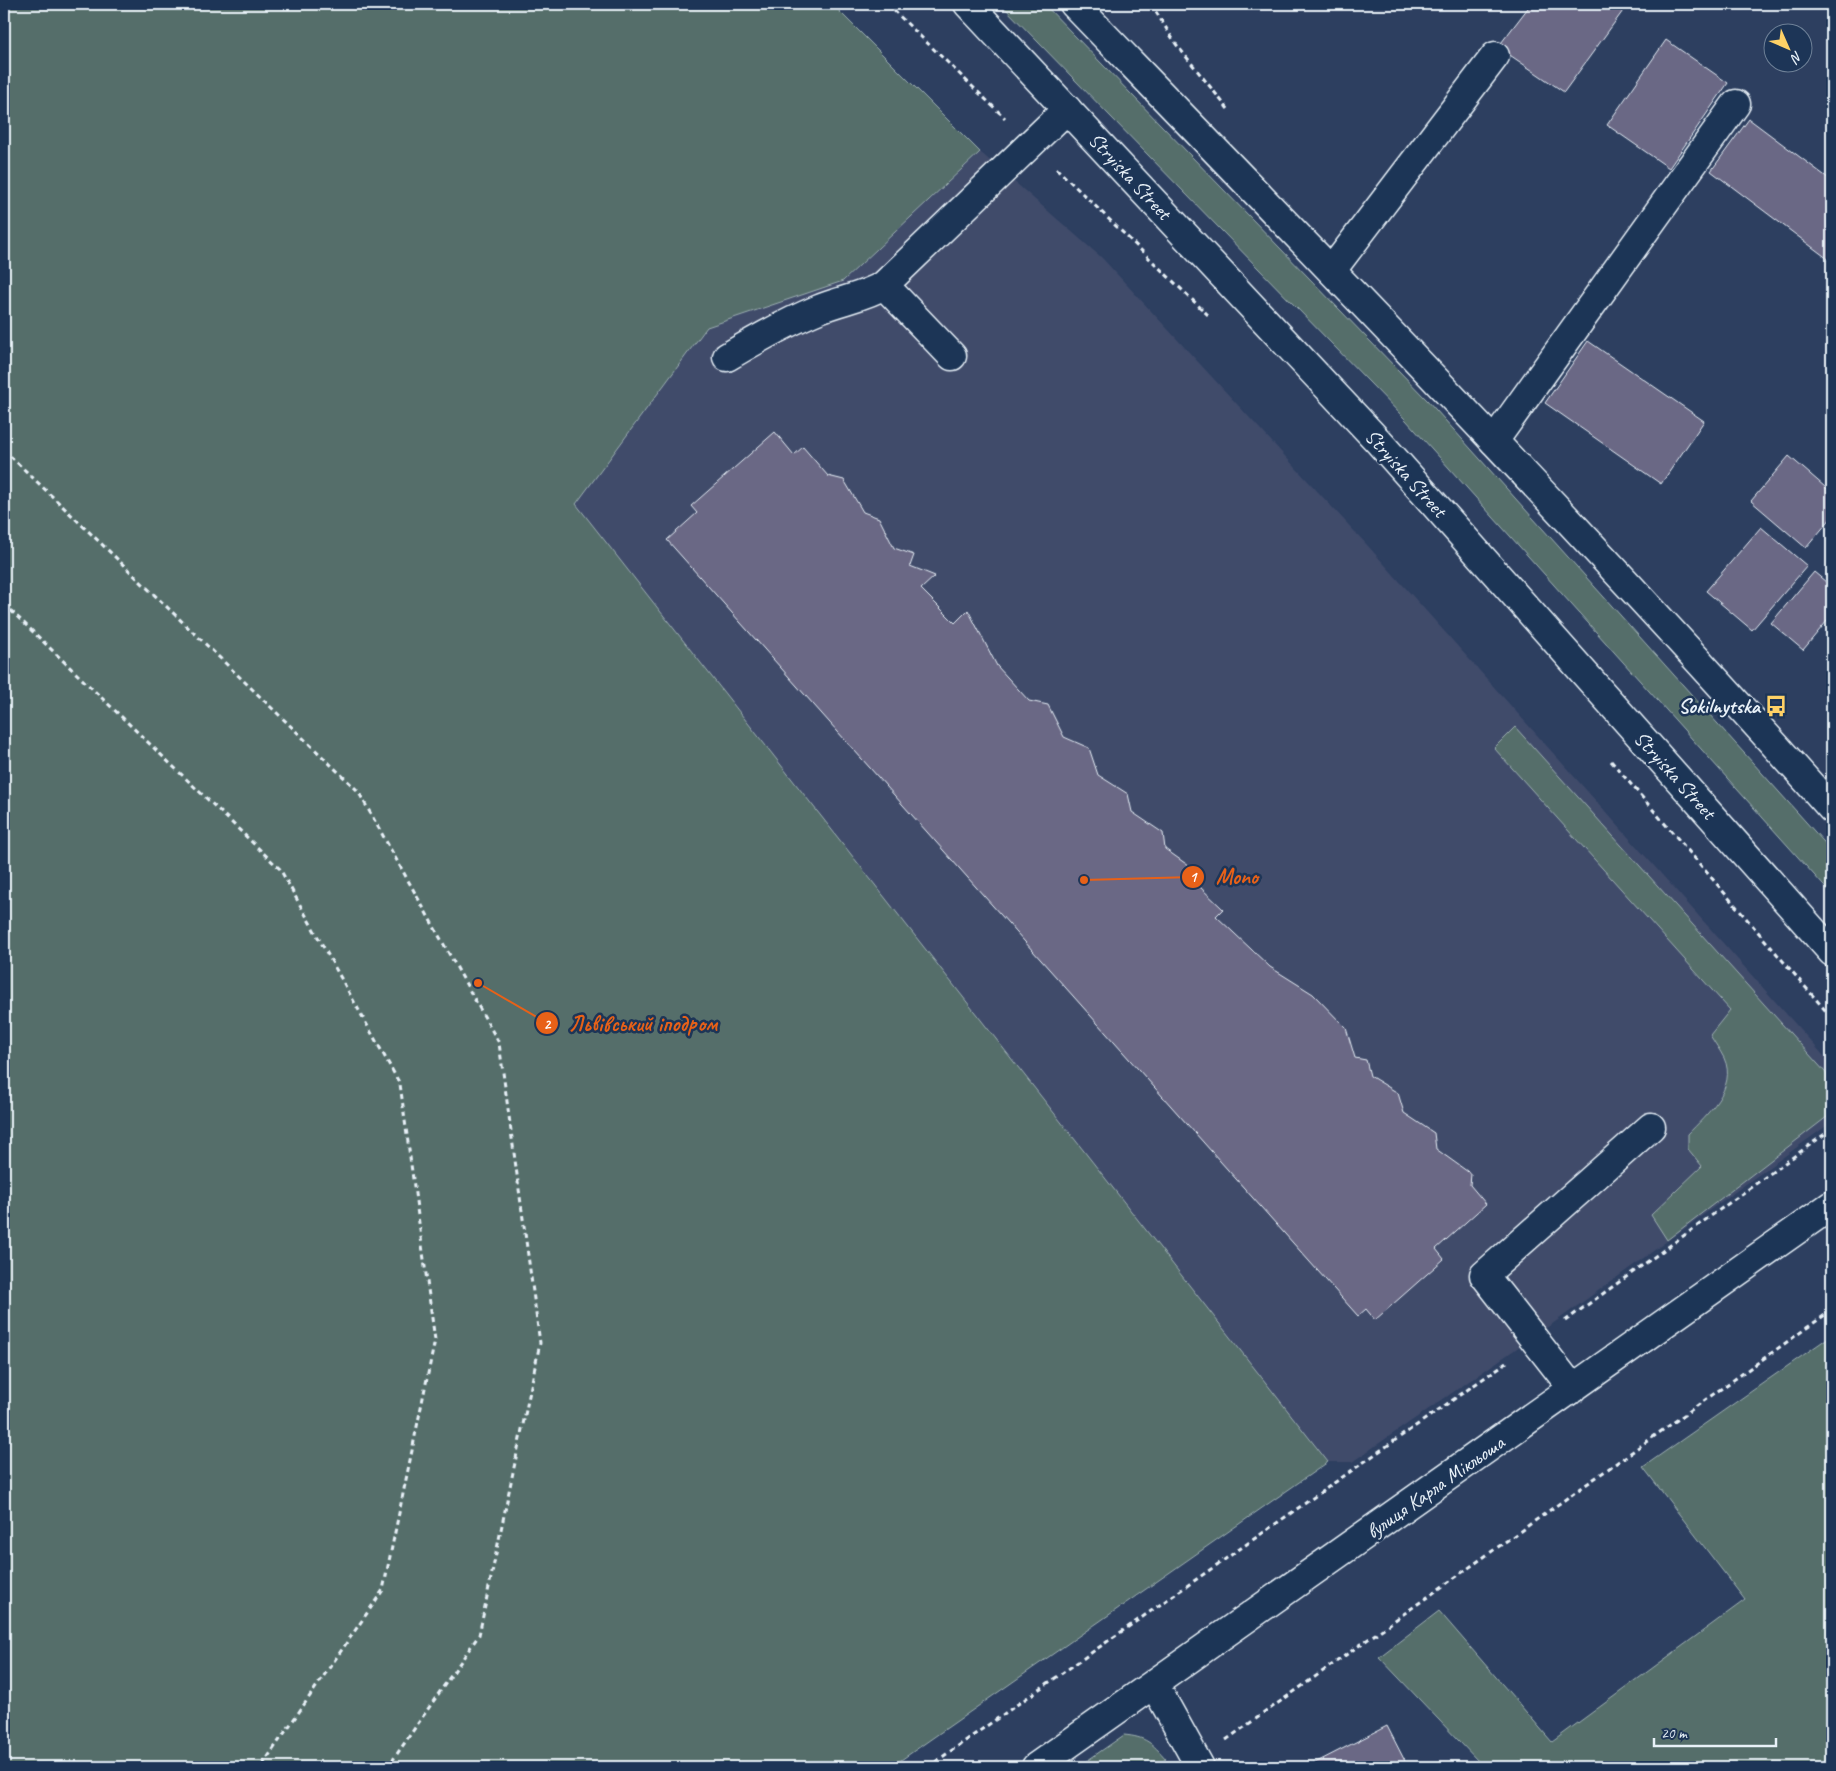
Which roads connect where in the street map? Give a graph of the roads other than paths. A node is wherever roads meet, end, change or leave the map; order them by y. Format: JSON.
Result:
{"nodes":[{"id":1,"x":968,"y":4,"type":"edge"},
{"id":2,"x":1074,"y":4,"type":"edge"},
{"id":3,"x":1494,"y":56,"type":"dead end"},
{"id":4,"x":1736,"y":104,"type":"dead end"},
{"id":5,"x":1067,"y":109,"type":"junction"},
{"id":6,"x":1332,"y":270,"type":"junction"},
{"id":7,"x":884,"y":284,"type":"junction"},
{"id":8,"x":727,"y":356,"type":"dead end"},
{"id":9,"x":952,"y":356,"type":"dead end"},
{"id":10,"x":1494,"y":441,"type":"junction"},
{"id":11,"x":1832,"y":809,"type":"edge"},
{"id":12,"x":1832,"y":952,"type":"edge"},
{"id":13,"x":1651,"y":1127,"type":"dead end"},
{"id":14,"x":1832,"y":1205,"type":"edge"},
{"id":15,"x":1573,"y":1389,"type":"junction"},
{"id":16,"x":1154,"y":1684,"type":"junction"},
{"id":17,"x":1198,"y":1763,"type":"edge"},
{"id":18,"x":1036,"y":1767,"type":"edge"}],
"edges":[{"from":1,"to":5,"type":"main road","name":"Stryiska Street"},
{"from":2,"to":6,"type":"main road"},
{"from":3,"to":6,"type":"main road"},
{"from":4,"to":10,"type":"main road"},
{"from":5,"to":7,"type":"main road"},
{"from":5,"to":12,"type":"main road","name":"Stryiska Street"},
{"from":6,"to":10,"type":"main road"},
{"from":7,"to":8,"type":"main road"},
{"from":7,"to":9,"type":"main road"},
{"from":10,"to":11,"type":"main road"},
{"from":13,"to":15,"type":"main road"},
{"from":14,"to":15,"type":"main road","name":"вулиця Карла Мікльоша"},
{"from":15,"to":16,"type":"main road","name":"вулиця Карла Мікльоша"},
{"from":16,"to":17,"type":"main road"},
{"from":16,"to":18,"type":"main road","name":"вулиця Карла Мікльоша"}]}
